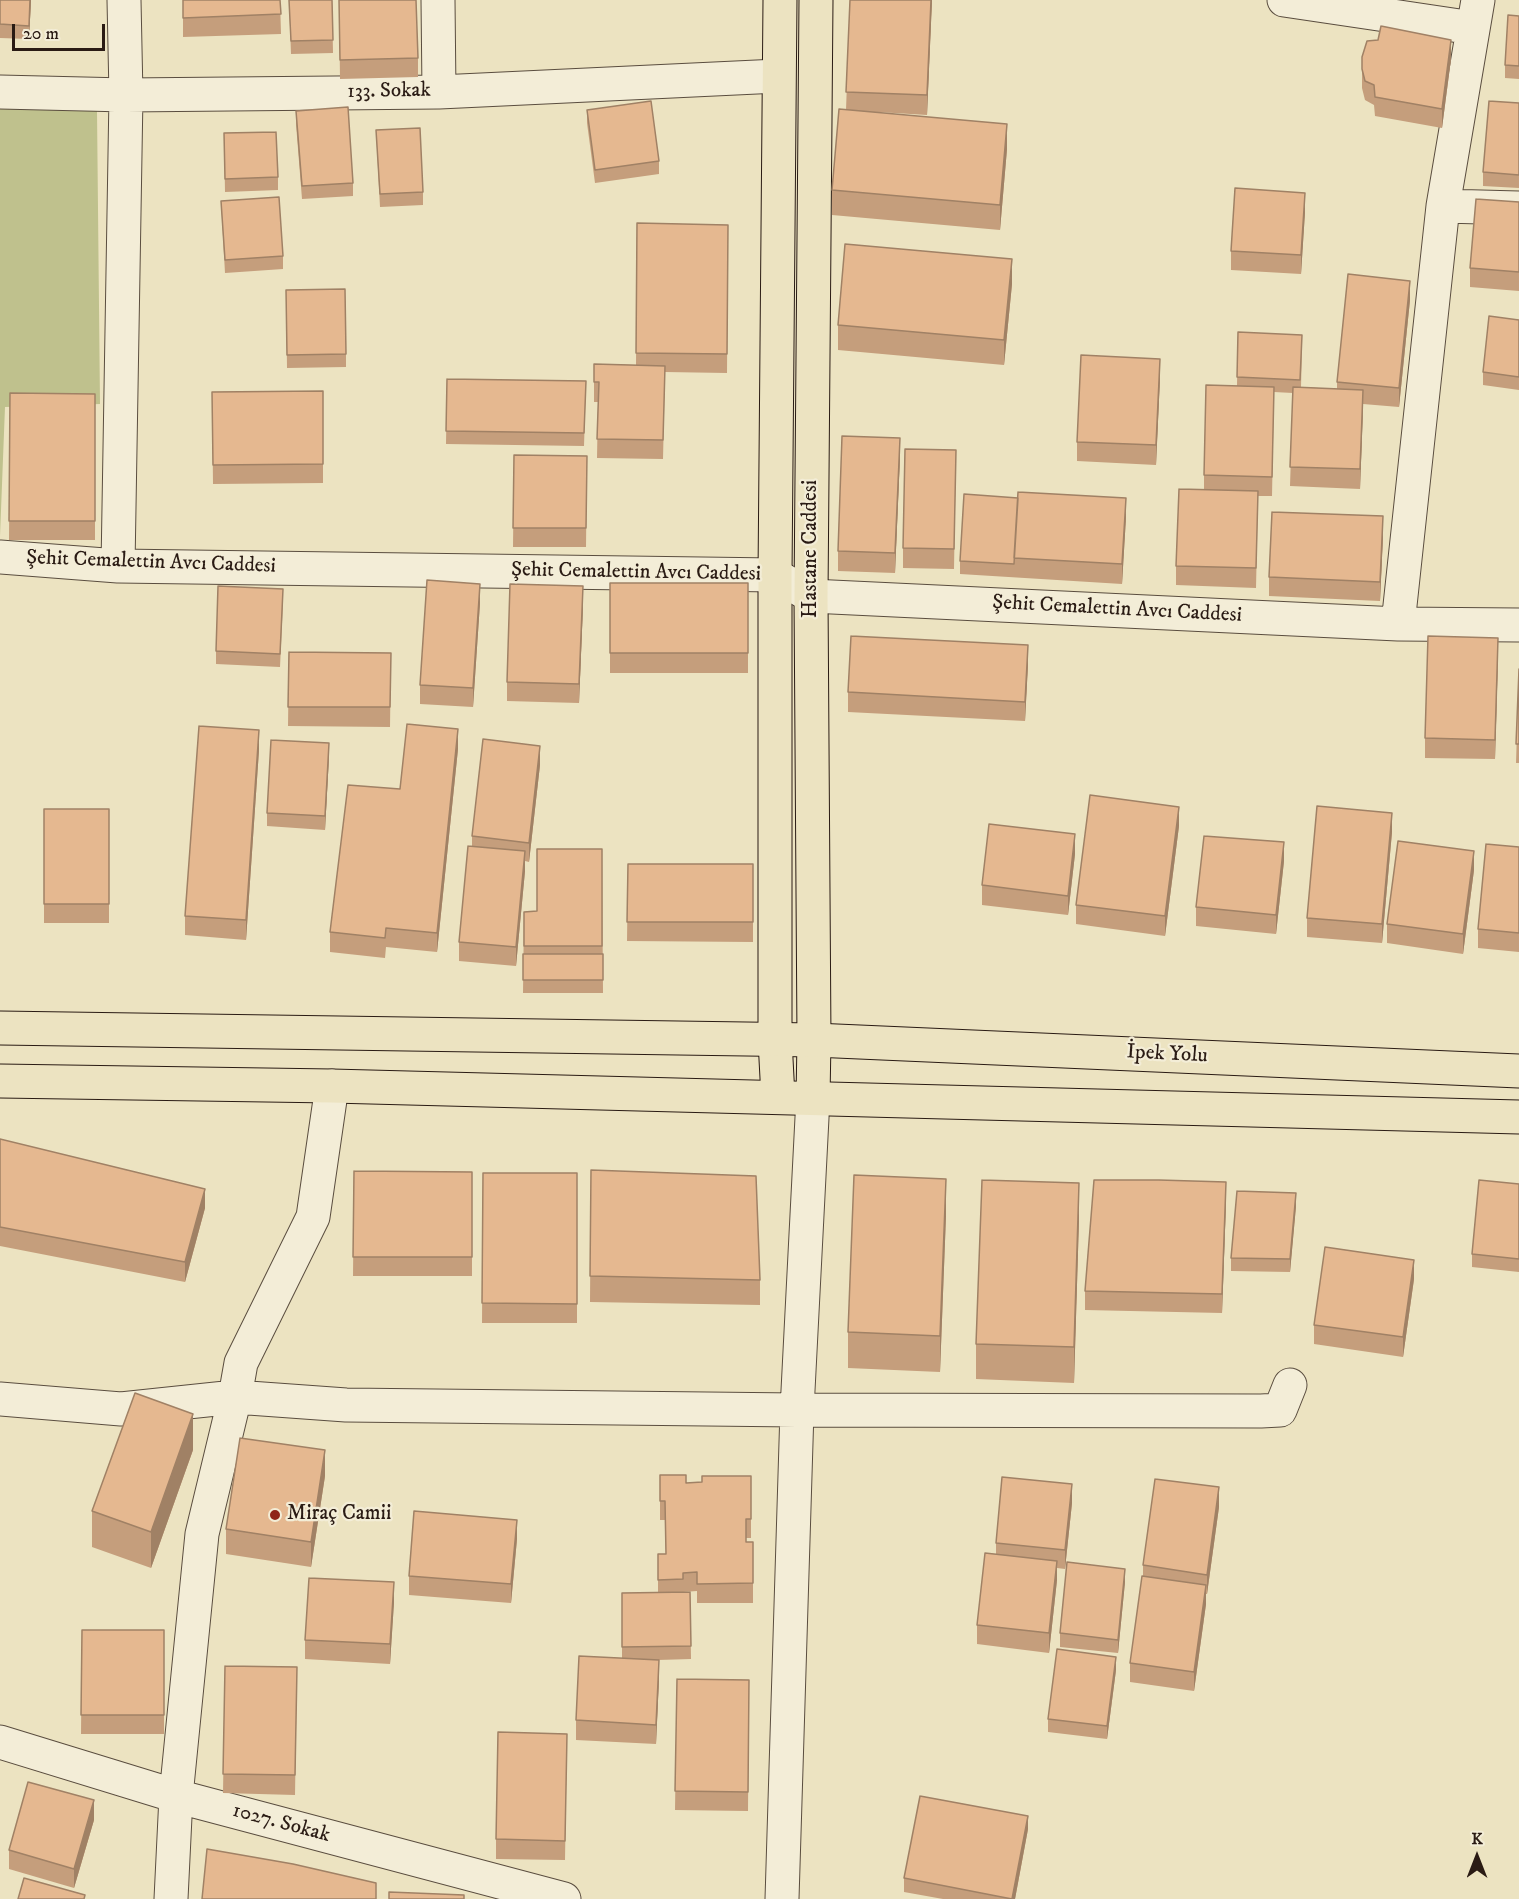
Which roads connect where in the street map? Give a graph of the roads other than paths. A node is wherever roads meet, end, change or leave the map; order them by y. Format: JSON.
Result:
{"nodes":[{"id":1,"x":124,"y":0,"type":"edge"},
{"id":2,"x":438,"y":0,"type":"edge"},
{"id":3,"x":780,"y":0,"type":"edge"},
{"id":4,"x":816,"y":0,"type":"edge"},
{"id":5,"x":1284,"y":0,"type":"edge"},
{"id":6,"x":1476,"y":14,"type":"edge"},
{"id":7,"x":778,"y":76,"type":"junction"},
{"id":8,"x":0,"y":92,"type":"edge"},
{"id":9,"x":439,"y":92,"type":"junction"},
{"id":10,"x":126,"y":95,"type":"junction"},
{"id":11,"x":1443,"y":206,"type":"junction"},
{"id":12,"x":1519,"y":208,"type":"edge"},
{"id":13,"x":0,"y":556,"type":"edge"},
{"id":14,"x":118,"y":566,"type":"junction"},
{"id":15,"x":775,"y":575,"type":"junction"},
{"id":16,"x":812,"y":596,"type":"junction"},
{"id":17,"x":1398,"y":624,"type":"junction"},
{"id":18,"x":1519,"y":625,"type":"edge"},
{"id":19,"x":0,"y":1028,"type":"edge"},
{"id":20,"x":775,"y":1040,"type":"junction"},
{"id":21,"x":814,"y":1040,"type":"junction"},
{"id":22,"x":1519,"y":1071,"type":"edge"},
{"id":23,"x":0,"y":1081,"type":"edge"},
{"id":24,"x":332,"y":1086,"type":"junction"},
{"id":25,"x":778,"y":1097,"type":"junction"},
{"id":26,"x":813,"y":1098,"type":"junction"},
{"id":27,"x":1519,"y":1117,"type":"edge"},
{"id":28,"x":1290,"y":1385,"type":"dead end"},
{"id":29,"x":235,"y":1397,"type":"junction"},
{"id":30,"x":0,"y":1399,"type":"edge"},
{"id":31,"x":797,"y":1410,"type":"junction"},
{"id":32,"x":0,"y":1742,"type":"edge"},
{"id":33,"x":176,"y":1796,"type":"junction"},
{"id":34,"x":171,"y":1899,"type":"edge"},
{"id":35,"x":564,"y":1899,"type":"edge"},
{"id":36,"x":782,"y":1899,"type":"edge"}],
"edges":[{"from":1,"to":10,"type":"street"},
{"from":2,"to":9,"type":"street"},
{"from":3,"to":7,"type":"main road","name":"Hastane Caddesi"},
{"from":4,"to":16,"type":"main road","name":"Hastane Caddesi"},
{"from":5,"to":6,"type":"street"},
{"from":6,"to":11,"type":"street"},
{"from":7,"to":9,"type":"street","name":"133. Sokak"},
{"from":7,"to":15,"type":"main road","name":"Hastane Caddesi"},
{"from":8,"to":10,"type":"street","name":"133. Sokak"},
{"from":9,"to":10,"type":"street","name":"133. Sokak"},
{"from":10,"to":14,"type":"street"},
{"from":11,"to":12,"type":"street"},
{"from":11,"to":17,"type":"street"},
{"from":13,"to":14,"type":"street","name":"Şehit Cemalettin Avcı Caddesi"},
{"from":14,"to":15,"type":"street","name":"Şehit Cemalettin Avcı Caddesi"},
{"from":15,"to":16,"type":"street","name":"Şehit Cemalettin Avcı Caddesi"},
{"from":15,"to":20,"type":"main road","name":"Hastane Caddesi"},
{"from":16,"to":17,"type":"street","name":"Şehit Cemalettin Avcı Caddesi"},
{"from":16,"to":21,"type":"main road","name":"Hastane Caddesi"},
{"from":17,"to":18,"type":"street","name":"Şehit Cemalettin Avcı Caddesi"},
{"from":19,"to":20,"type":"main road","name":"İpek Yolu"},
{"from":20,"to":21,"type":"main road","name":"İpek Yolu"},
{"from":20,"to":25,"type":"main road","name":"Hastane Caddesi"},
{"from":21,"to":22,"type":"main road","name":"İpek Yolu"},
{"from":21,"to":26,"type":"main road","name":"Hastane Caddesi"},
{"from":23,"to":24,"type":"main road"},
{"from":24,"to":25,"type":"main road"},
{"from":24,"to":29,"type":"street"},
{"from":25,"to":26,"type":"main road"},
{"from":26,"to":27,"type":"main road"},
{"from":26,"to":31,"type":"street"},
{"from":28,"to":31,"type":"street"},
{"from":29,"to":30,"type":"street"},
{"from":29,"to":31,"type":"street"},
{"from":29,"to":33,"type":"street"},
{"from":31,"to":36,"type":"street"},
{"from":32,"to":33,"type":"street","name":"1027. Sokak"},
{"from":33,"to":34,"type":"street"},
{"from":33,"to":35,"type":"street","name":"1027. Sokak"}]}
